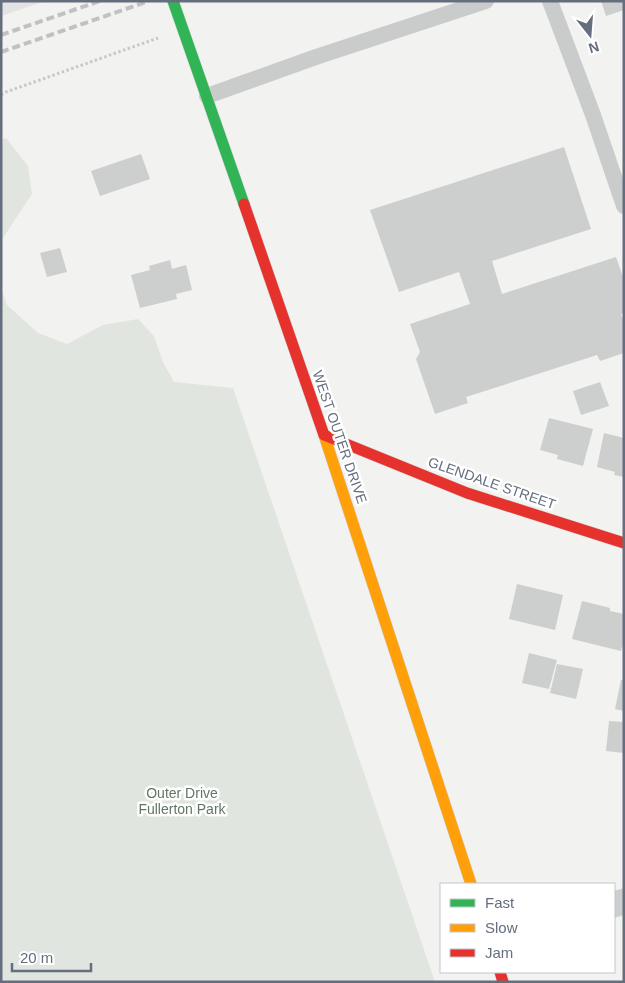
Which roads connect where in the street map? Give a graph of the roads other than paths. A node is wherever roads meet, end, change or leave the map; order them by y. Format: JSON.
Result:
{"nodes":[{"id":1,"x":173,"y":1,"type":"edge"},
{"id":2,"x":486,"y":1,"type":"edge"},
{"id":3,"x":550,"y":1,"type":"edge"},
{"id":4,"x":207,"y":96,"type":"junction"},
{"id":5,"x":624,"y":206,"type":"edge"},
{"id":6,"x":324,"y":435,"type":"junction"},
{"id":7,"x":624,"y":543,"type":"edge"},
{"id":8,"x":471,"y":883,"type":"edge"}],
"edges":[{"from":1,"to":4,"type":"main road","name":"WEST OUTER DRIVE"},
{"from":2,"to":4,"type":"lane"},
{"from":3,"to":5,"type":"lane"},
{"from":4,"to":6,"type":"main road","name":"WEST OUTER DRIVE"},
{"from":6,"to":7,"type":"main road","name":"GLENDALE STREET"},
{"from":6,"to":8,"type":"main road","name":"WEST OUTER DRIVE"}]}
